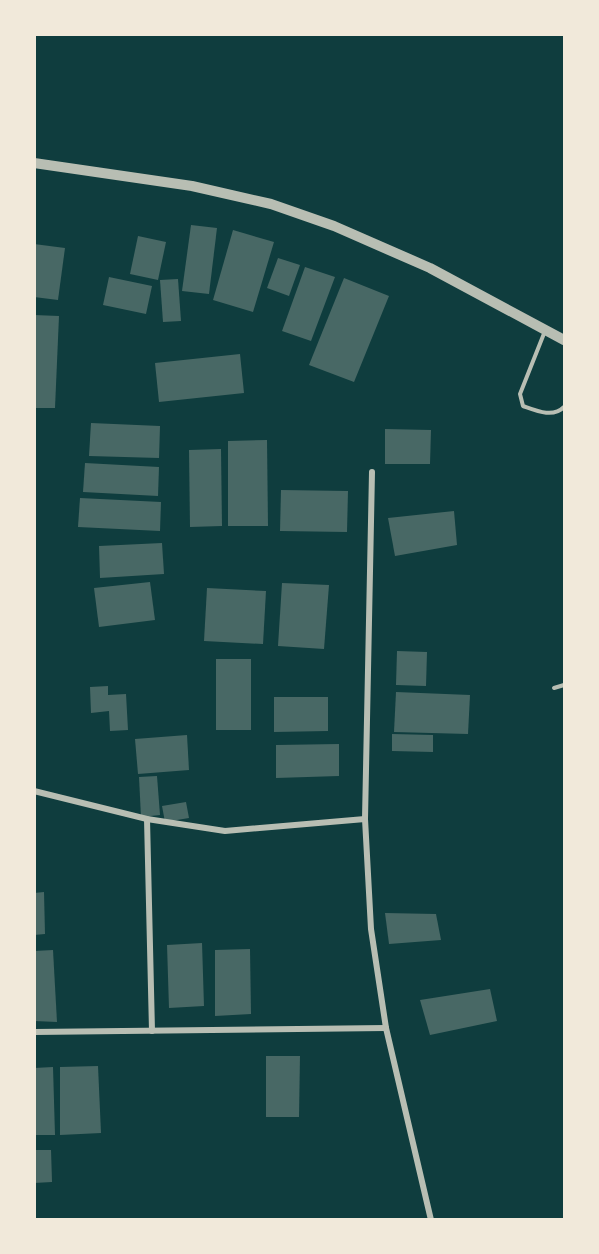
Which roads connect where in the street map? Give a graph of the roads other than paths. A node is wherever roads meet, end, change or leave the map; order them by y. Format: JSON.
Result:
{"nodes":[{"id":1,"x":34,"y":163,"type":"edge"},
{"id":2,"x":546,"y":330,"type":"junction"},
{"id":3,"x":564,"y":340,"type":"edge"},
{"id":4,"x":564,"y":407,"type":"edge"},
{"id":5,"x":372,"y":472,"type":"dead end"},
{"id":6,"x":564,"y":685,"type":"edge"},
{"id":7,"x":554,"y":688,"type":"dead end"},
{"id":8,"x":34,"y":791,"type":"edge"},
{"id":9,"x":147,"y":819,"type":"junction"},
{"id":10,"x":365,"y":819,"type":"junction"},
{"id":11,"x":386,"y":1028,"type":"junction"},
{"id":12,"x":152,"y":1030,"type":"junction"},
{"id":13,"x":34,"y":1032,"type":"edge"},
{"id":14,"x":431,"y":1220,"type":"edge"}],
"edges":[{"from":1,"to":2,"type":"street"},
{"from":2,"to":3,"type":"street"},
{"from":2,"to":4,"type":"lane"},
{"from":5,"to":10,"type":"street"},
{"from":6,"to":7,"type":"lane"},
{"from":8,"to":9,"type":"street"},
{"from":9,"to":10,"type":"street"},
{"from":9,"to":12,"type":"street"},
{"from":10,"to":11,"type":"street"},
{"from":11,"to":12,"type":"street"},
{"from":11,"to":14,"type":"street"},
{"from":12,"to":13,"type":"street"}]}
